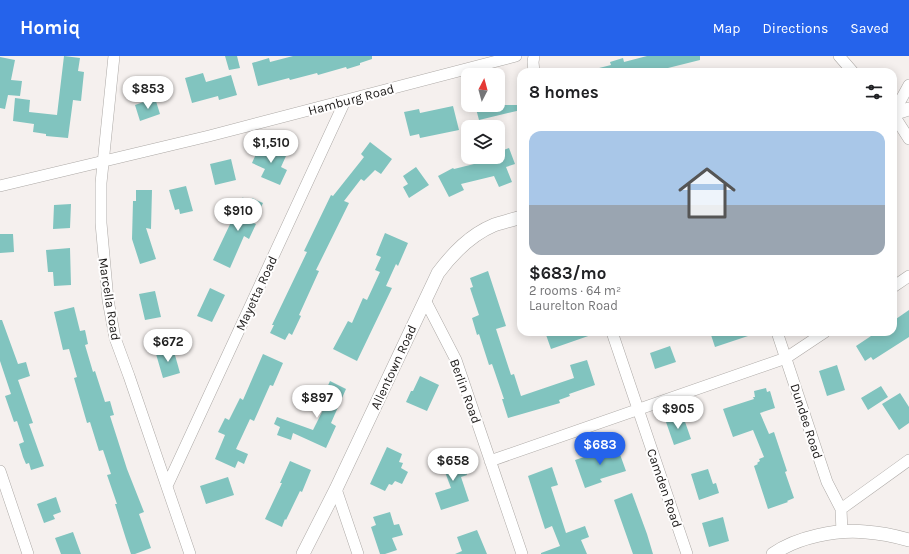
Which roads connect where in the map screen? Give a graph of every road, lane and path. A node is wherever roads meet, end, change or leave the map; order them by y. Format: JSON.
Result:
{"nodes":[{"id":1,"x":114,"y":56,"type":"edge"},
{"id":2,"x":516,"y":56,"type":"edge"},
{"id":3,"x":534,"y":56,"type":"edge"},
{"id":4,"x":839,"y":56,"type":"edge"},
{"id":5,"x":534,"y":68,"type":"edge"},
{"id":6,"x":850,"y":68,"type":"edge"},
{"id":7,"x":909,"y":85,"type":"edge"},
{"id":8,"x":345,"y":101,"type":"junction"},
{"id":9,"x":897,"y":107,"type":"edge"},
{"id":10,"x":909,"y":109,"type":"edge"},
{"id":11,"x":897,"y":113,"type":"edge"},
{"id":12,"x":897,"y":120,"type":"edge"},
{"id":13,"x":909,"y":139,"type":"edge"},
{"id":14,"x":104,"y":161,"type":"junction"},
{"id":15,"x":0,"y":186,"type":"edge"},
{"id":16,"x":517,"y":218,"type":"edge"},
{"id":17,"x":909,"y":276,"type":"edge"},
{"id":18,"x":897,"y":284,"type":"edge"},
{"id":19,"x":425,"y":300,"type":"junction"},
{"id":20,"x":613,"y":336,"type":"edge"},
{"id":21,"x":778,"y":336,"type":"edge"},
{"id":22,"x":819,"y":336,"type":"edge"},
{"id":23,"x":786,"y":358,"type":"junction"},
{"id":24,"x":638,"y":409,"type":"junction"},
{"id":25,"x":909,"y":460,"type":"edge"},
{"id":26,"x":490,"y":461,"type":"junction"},
{"id":27,"x":0,"y":471,"type":"edge"},
{"id":28,"x":167,"y":486,"type":"junction"},
{"id":29,"x":336,"y":489,"type":"junction"},
{"id":30,"x":841,"y":509,"type":"junction"},
{"id":31,"x":842,"y":532,"type":"junction"},
{"id":32,"x":909,"y":540,"type":"edge"},
{"id":33,"x":28,"y":554,"type":"edge"},
{"id":34,"x":190,"y":554,"type":"edge"},
{"id":35,"x":303,"y":554,"type":"edge"},
{"id":36,"x":358,"y":554,"type":"edge"},
{"id":37,"x":522,"y":554,"type":"edge"},
{"id":38,"x":687,"y":554,"type":"edge"},
{"id":39,"x":773,"y":554,"type":"edge"}],
"edges":[{"from":1,"to":14,"type":"street","name":"Marcella Road"},
{"from":2,"to":8,"type":"street","name":"Hamburg Road"},
{"from":3,"to":5,"type":"street"},
{"from":4,"to":6,"type":"street"},
{"from":7,"to":9,"type":"street"},
{"from":8,"to":14,"type":"street","name":"Hamburg Road"},
{"from":8,"to":28,"type":"street","name":"Mayetta Road"},
{"from":10,"to":11,"type":"street"},
{"from":12,"to":13,"type":"street"},
{"from":14,"to":15,"type":"street","name":"Hamburg Road"},
{"from":14,"to":28,"type":"street","name":"Marcella Road"},
{"from":16,"to":19,"type":"street","name":"Allentown Road"},
{"from":17,"to":18,"type":"street"},
{"from":19,"to":26,"type":"street","name":"Berlin Road"},
{"from":19,"to":29,"type":"street","name":"Allentown Road"},
{"from":20,"to":24,"type":"street","name":"Camden Road"},
{"from":21,"to":23,"type":"street","name":"Dundee Road"},
{"from":22,"to":23,"type":"street"},
{"from":23,"to":24,"type":"street"},
{"from":23,"to":30,"type":"street","name":"Dundee Road"},
{"from":24,"to":26,"type":"street"},
{"from":24,"to":38,"type":"street","name":"Camden Road"},
{"from":25,"to":30,"type":"street"},
{"from":26,"to":37,"type":"street","name":"Berlin Road"},
{"from":27,"to":33,"type":"street"},
{"from":28,"to":34,"type":"street","name":"Marcella Road"},
{"from":29,"to":35,"type":"street","name":"Allentown Road"},
{"from":29,"to":36,"type":"street"},
{"from":30,"to":31,"type":"street"},
{"from":31,"to":32,"type":"street"},
{"from":31,"to":39,"type":"street"}]}
